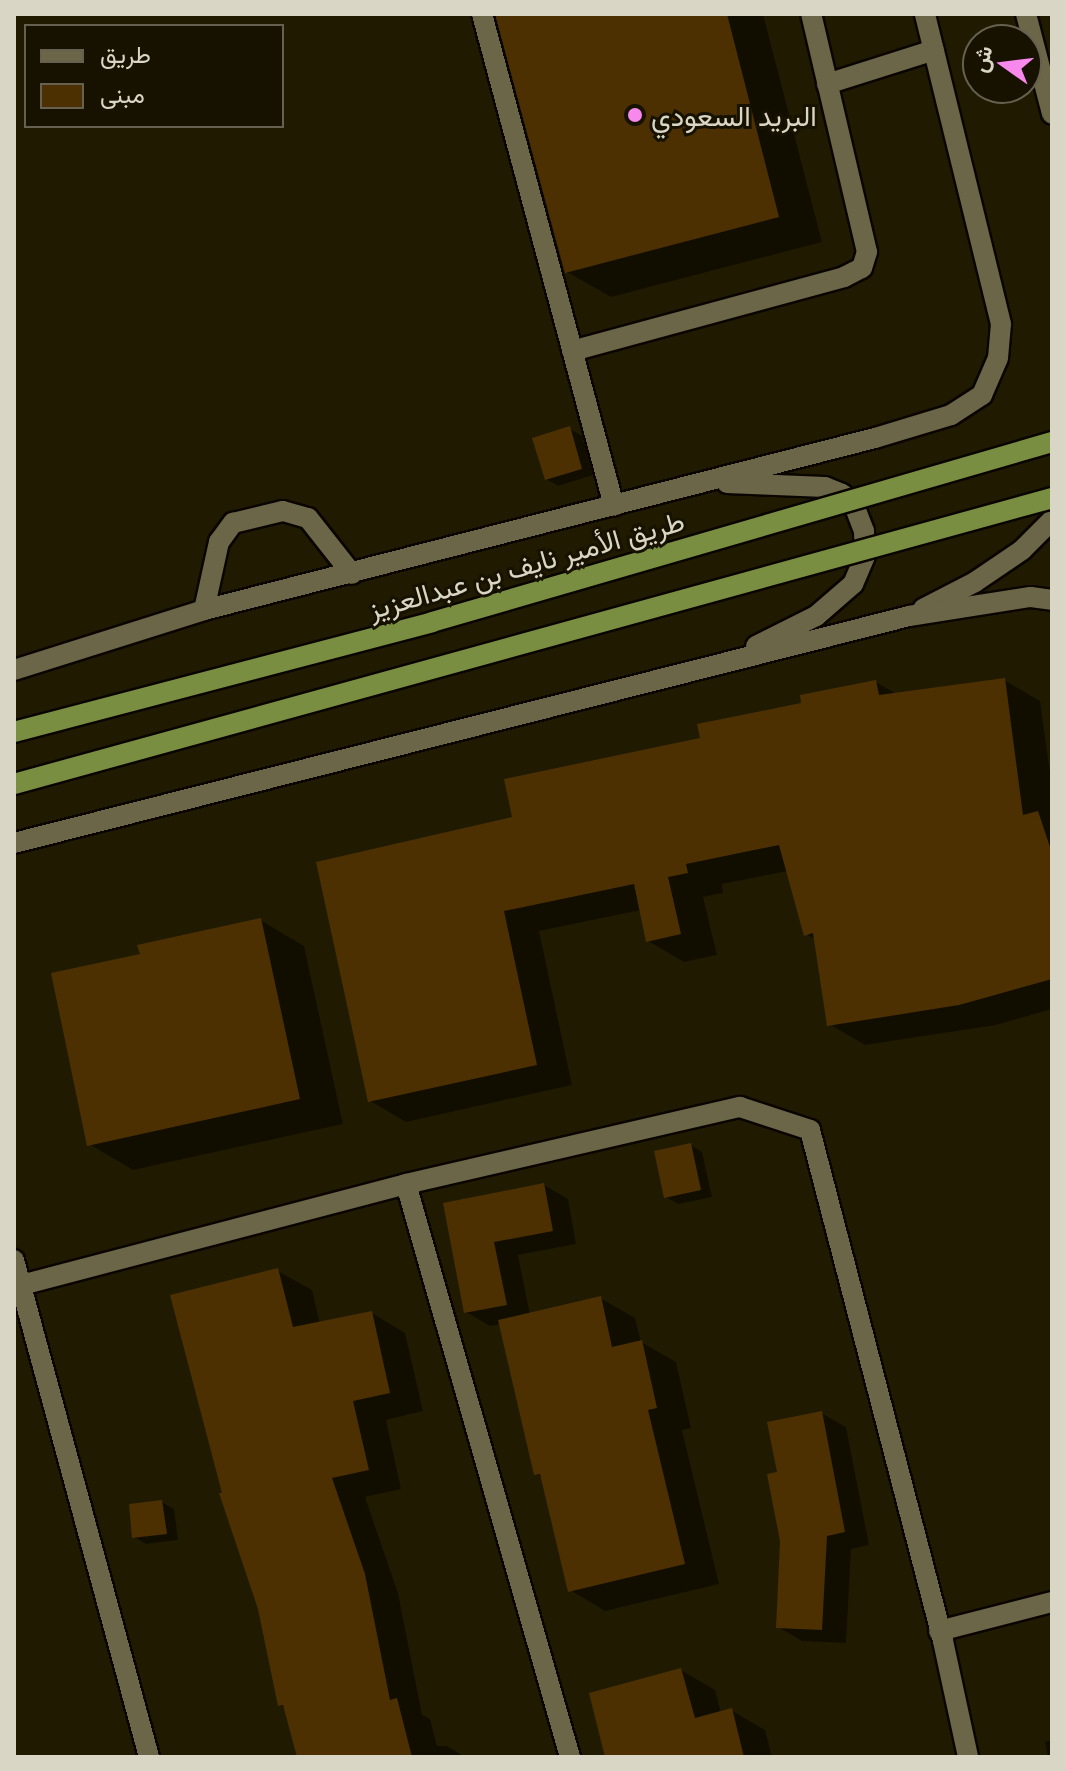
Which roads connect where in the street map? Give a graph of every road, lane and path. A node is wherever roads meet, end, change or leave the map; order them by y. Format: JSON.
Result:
{"nodes":[{"id":1,"x":482,"y":14,"type":"edge"},
{"id":2,"x":811,"y":14,"type":"edge"},
{"id":3,"x":925,"y":14,"type":"edge"},
{"id":4,"x":1026,"y":14,"type":"edge"},
{"id":5,"x":934,"y":50,"type":"junction"},
{"id":6,"x":827,"y":84,"type":"junction"},
{"id":7,"x":1052,"y":114,"type":"edge"},
{"id":8,"x":572,"y":351,"type":"junction"},
{"id":9,"x":1052,"y":442,"type":"edge"},
{"id":10,"x":703,"y":483,"type":"junction"},
{"id":11,"x":1052,"y":498,"type":"edge"},
{"id":12,"x":614,"y":506,"type":"junction"},
{"id":13,"x":1052,"y":520,"type":"edge"},
{"id":14,"x":352,"y":574,"type":"junction"},
{"id":15,"x":1052,"y":600,"type":"edge"},
{"id":16,"x":204,"y":610,"type":"junction"},
{"id":17,"x":909,"y":616,"type":"junction"},
{"id":18,"x":721,"y":664,"type":"junction"},
{"id":19,"x":14,"y":670,"type":"edge"},
{"id":20,"x":14,"y":732,"type":"edge"},
{"id":21,"x":14,"y":784,"type":"edge"},
{"id":22,"x":14,"y":843,"type":"edge"},
{"id":23,"x":406,"y":1184,"type":"junction"},
{"id":24,"x":14,"y":1260,"type":"edge"},
{"id":25,"x":17,"y":1286,"type":"edge"},
{"id":26,"x":1052,"y":1602,"type":"edge"},
{"id":27,"x":939,"y":1631,"type":"junction"},
{"id":28,"x":149,"y":1757,"type":"edge"},
{"id":29,"x":570,"y":1757,"type":"edge"},
{"id":30,"x":968,"y":1757,"type":"edge"}],
"edges":[{"from":1,"to":8,"type":"street"},
{"from":2,"to":6,"type":"street"},
{"from":3,"to":5,"type":"street"},
{"from":4,"to":7,"type":"street"},
{"from":5,"to":6,"type":"street"},
{"from":5,"to":10,"type":"street"},
{"from":6,"to":8,"type":"street"},
{"from":8,"to":12,"type":"street"},
{"from":9,"to":20,"type":"main road","name":"طريق الأمير نايف بن عبدالعزيز","bridge":true},
{"from":10,"to":12,"type":"street"},
{"from":10,"to":18,"type":"street"},
{"from":11,"to":21,"type":"main road","bridge":true},
{"from":12,"to":14,"type":"street"},
{"from":13,"to":17,"type":"street"},
{"from":14,"to":16,"type":"street"},
{"from":14,"to":16,"type":"street"},
{"from":15,"to":17,"type":"street"},
{"from":16,"to":19,"type":"street"},
{"from":17,"to":18,"type":"street"},
{"from":18,"to":22,"type":"street"},
{"from":23,"to":25,"type":"street"},
{"from":23,"to":27,"type":"street"},
{"from":23,"to":29,"type":"street"},
{"from":24,"to":25,"type":"street"},
{"from":25,"to":28,"type":"street"},
{"from":26,"to":27,"type":"street"},
{"from":27,"to":30,"type":"street"}]}
